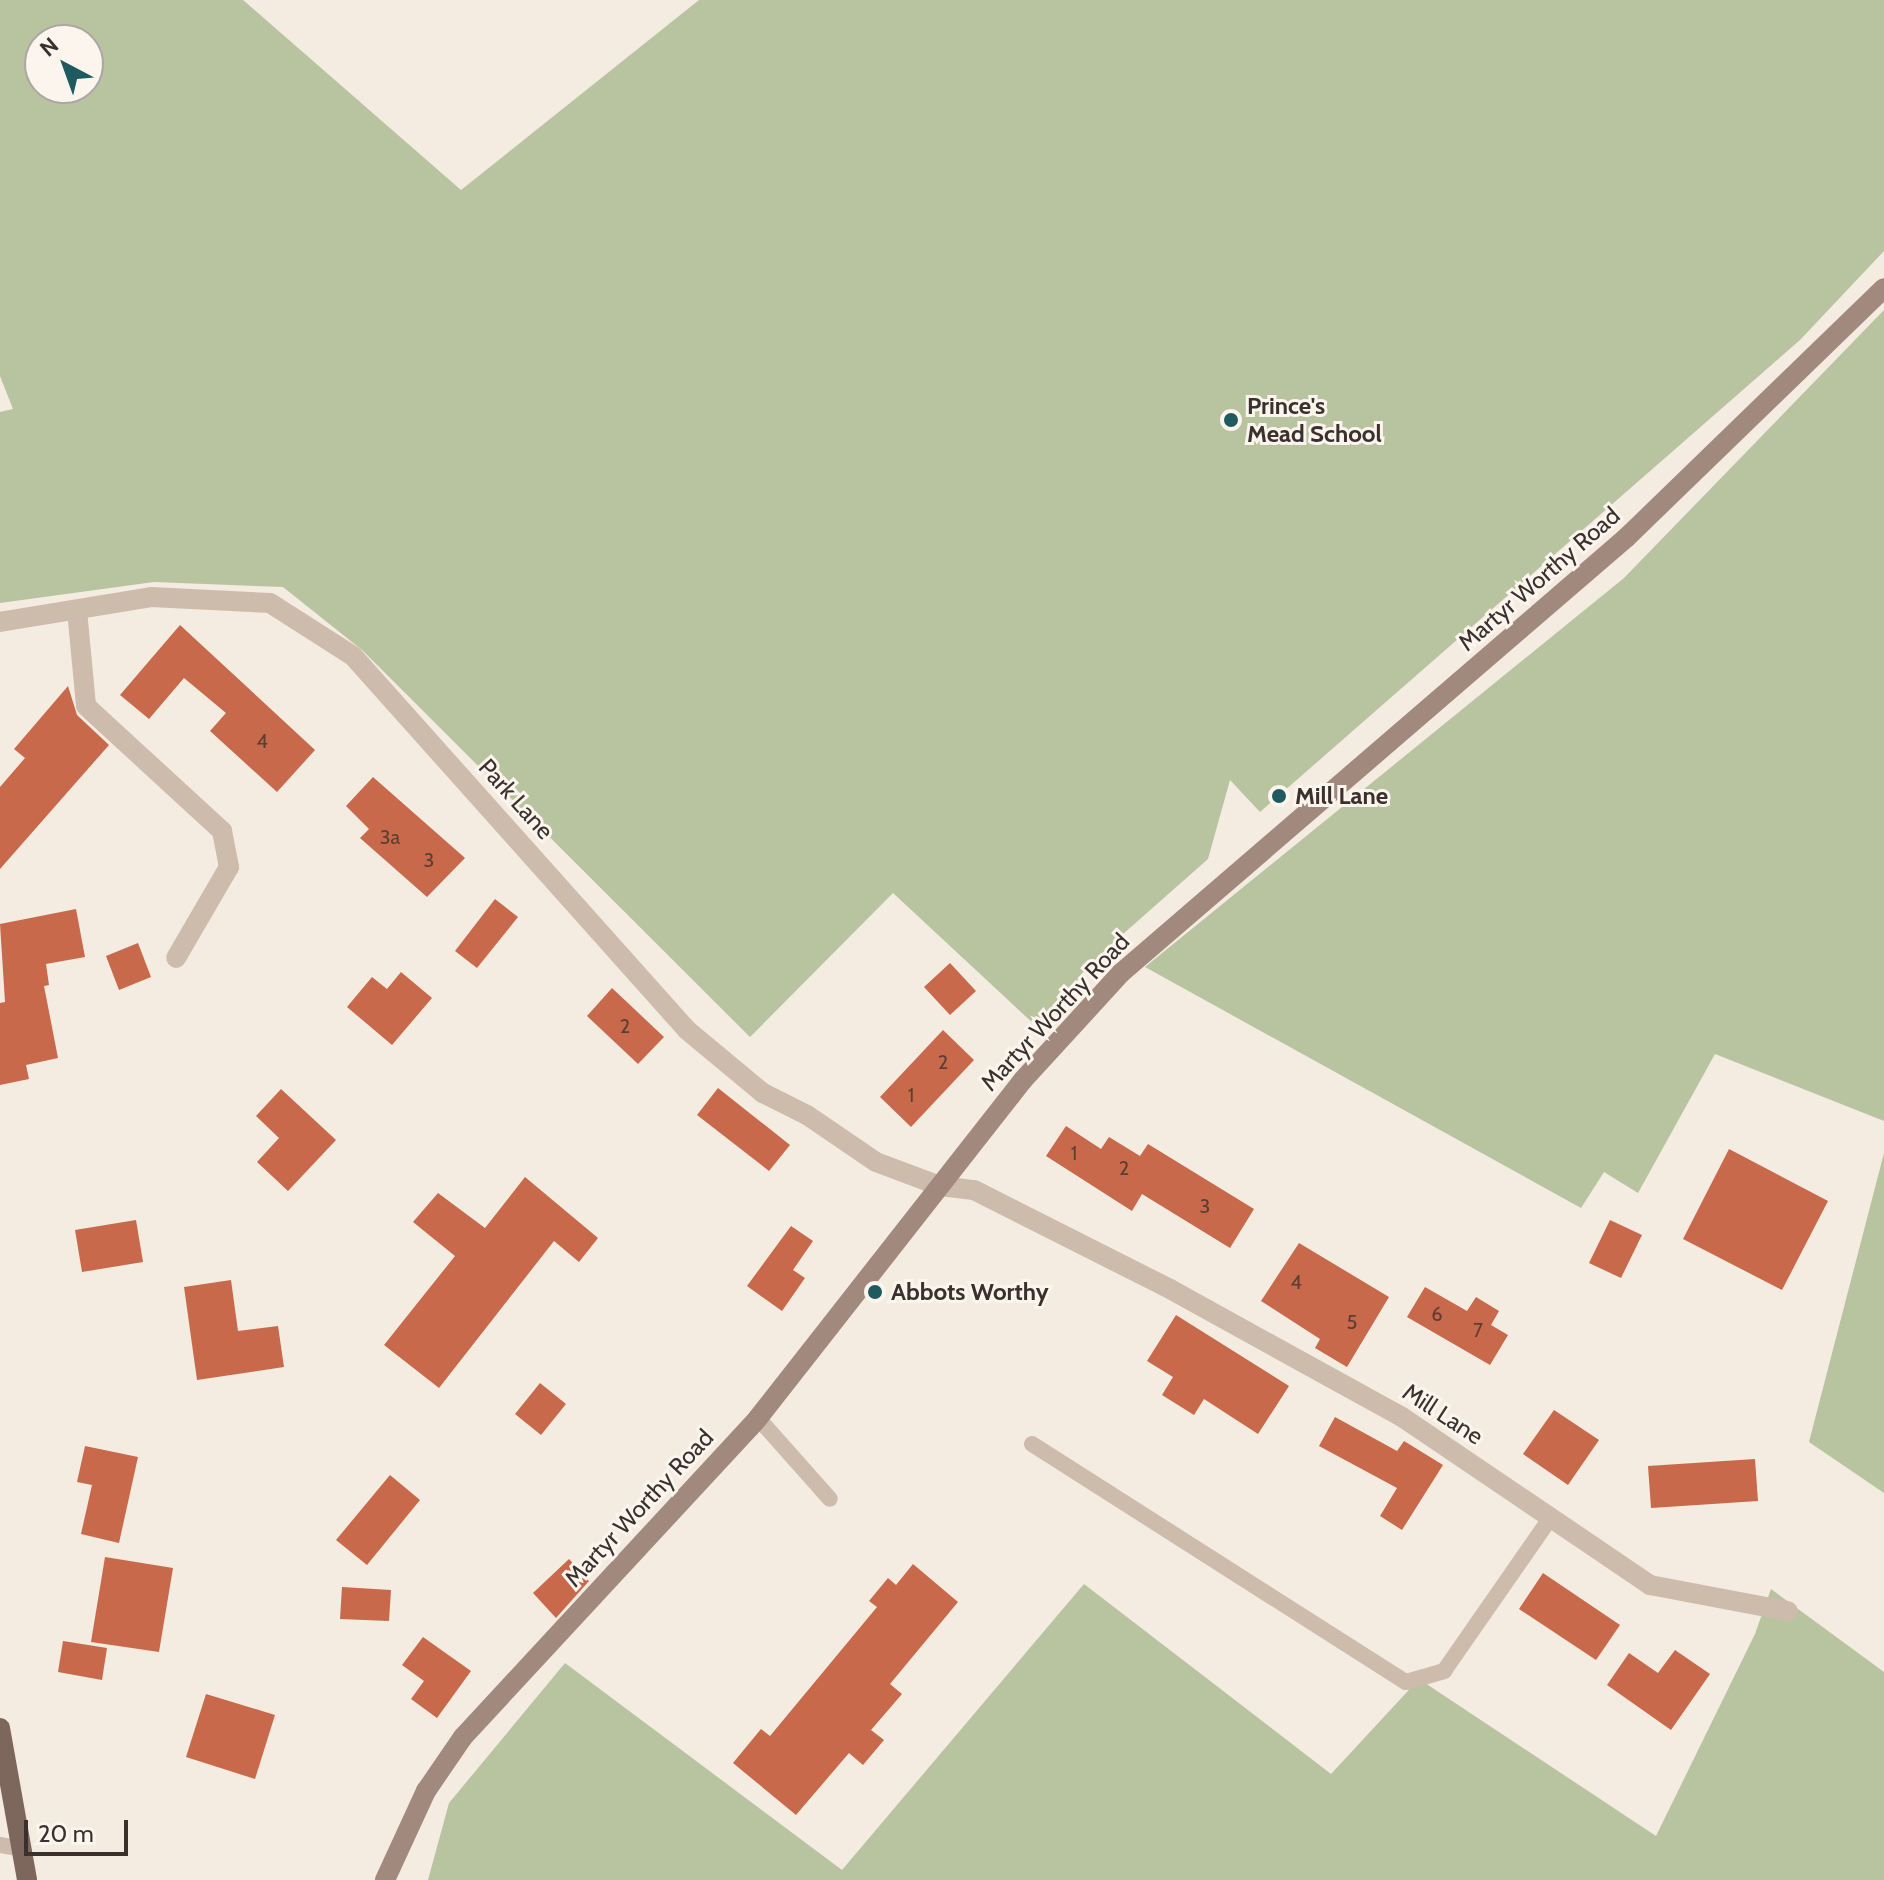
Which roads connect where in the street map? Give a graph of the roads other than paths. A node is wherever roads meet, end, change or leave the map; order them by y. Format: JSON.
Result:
{"nodes":[{"id":1,"x":1884,"y":288,"type":"edge"},
{"id":2,"x":77,"y":610,"type":"junction"},
{"id":3,"x":0,"y":622,"type":"edge"},
{"id":4,"x":176,"y":958,"type":"dead end"},
{"id":5,"x":940,"y":1186,"type":"junction"},
{"id":6,"x":758,"y":1418,"type":"junction"},
{"id":7,"x":1032,"y":1444,"type":"dead end"},
{"id":8,"x":830,"y":1499,"type":"dead end"},
{"id":9,"x":1551,"y":1517,"type":"junction"},
{"id":10,"x":1788,"y":1611,"type":"dead end"},
{"id":11,"x":0,"y":1728,"type":"edge"},
{"id":12,"x":0,"y":1845,"type":"edge"},
{"id":13,"x":22,"y":1849,"type":"junction"},
{"id":14,"x":27,"y":1880,"type":"edge"},
{"id":15,"x":385,"y":1880,"type":"edge"}],
"edges":[{"from":1,"to":5,"type":"main road","name":"Martyr Worthy Road"},
{"from":2,"to":3,"type":"street","name":"Park Lane"},
{"from":2,"to":4,"type":"street"},
{"from":2,"to":5,"type":"street","name":"Park Lane"},
{"from":5,"to":6,"type":"main road","name":"Martyr Worthy Road"},
{"from":5,"to":9,"type":"street","name":"Mill Lane"},
{"from":6,"to":8,"type":"lane"},
{"from":6,"to":15,"type":"main road","name":"Martyr Worthy Road"},
{"from":7,"to":9,"type":"lane"},
{"from":9,"to":10,"type":"street","name":"Mill Lane"},
{"from":11,"to":13,"type":"main road"},
{"from":12,"to":13,"type":"lane"},
{"from":13,"to":14,"type":"main road"}]}
